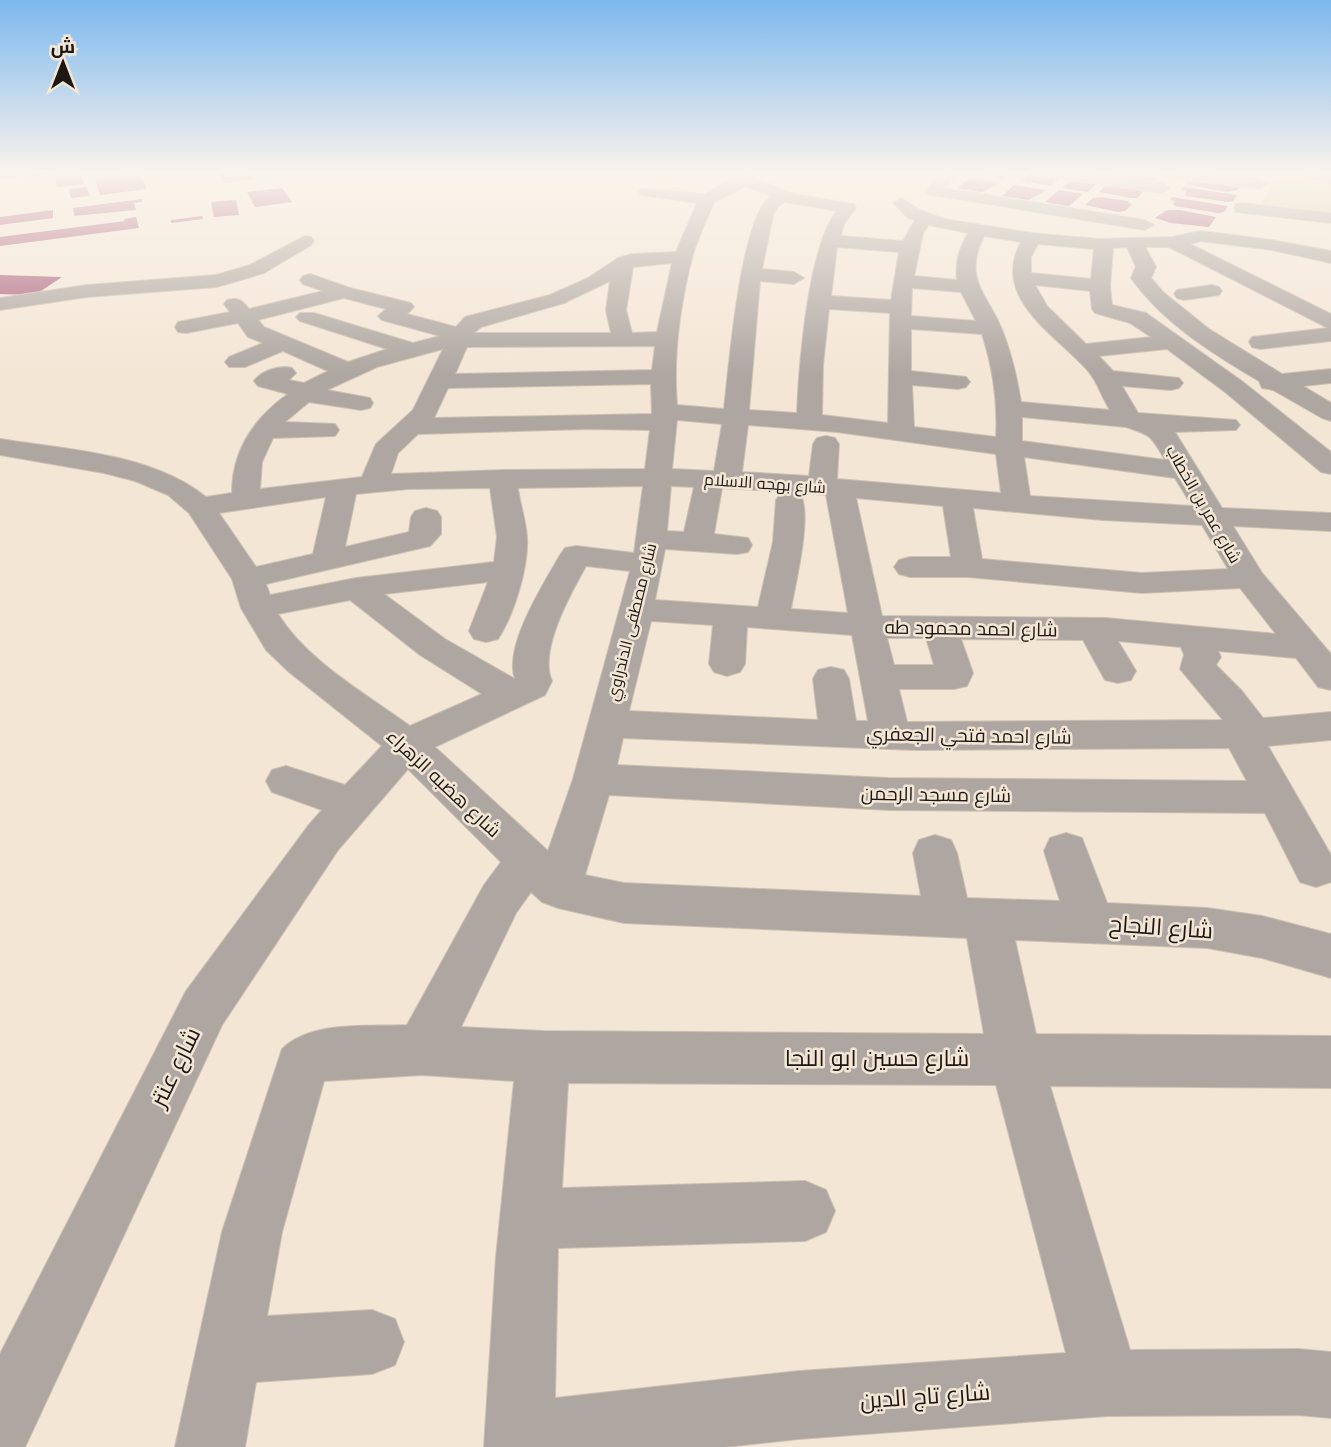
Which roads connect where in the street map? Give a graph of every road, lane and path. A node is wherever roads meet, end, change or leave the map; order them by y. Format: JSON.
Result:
{"nodes":[{"id":1,"x":692,"y":240,"type":"edge"},
{"id":2,"x":755,"y":240,"type":"edge"},
{"id":3,"x":861,"y":240,"type":"edge"},
{"id":4,"x":865,"y":240,"type":"edge"},
{"id":5,"x":899,"y":240,"type":"edge"},
{"id":6,"x":899,"y":240,"type":"edge"},
{"id":7,"x":973,"y":240,"type":"edge"},
{"id":8,"x":1031,"y":240,"type":"edge"},
{"id":9,"x":1040,"y":240,"type":"edge"},
{"id":10,"x":1121,"y":240,"type":"edge"},
{"id":11,"x":1135,"y":240,"type":"edge"},
{"id":12,"x":1161,"y":240,"type":"edge"},
{"id":13,"x":1182,"y":240,"type":"edge"},
{"id":14,"x":1224,"y":240,"type":"edge"},
{"id":15,"x":1238,"y":240,"type":"edge"},
{"id":16,"x":1249,"y":240,"type":"edge"},
{"id":17,"x":305,"y":241,"type":"dead end"},
{"id":18,"x":1172,"y":242,"type":"junction"},
{"id":19,"x":911,"y":247,"type":"junction"},
{"id":20,"x":1331,"y":248,"type":"edge"},
{"id":21,"x":1102,"y":251,"type":"junction"},
{"id":22,"x":1059,"y":253,"type":"dead end"},
{"id":23,"x":683,"y":257,"type":"junction"},
{"id":24,"x":1331,"y":257,"type":"edge"},
{"id":25,"x":858,"y":260,"type":"dead end"},
{"id":26,"x":1260,"y":261,"type":"dead end"},
{"id":27,"x":625,"y":262,"type":"junction"},
{"id":28,"x":1146,"y":267,"type":"junction"},
{"id":29,"x":1305,"y":272,"type":"dead end"},
{"id":30,"x":1331,"y":272,"type":"edge"},
{"id":31,"x":751,"y":274,"type":"junction"},
{"id":32,"x":790,"y":276,"type":"dead end"},
{"id":33,"x":1024,"y":278,"type":"junction"},
{"id":34,"x":904,"y":282,"type":"junction"},
{"id":35,"x":306,"y":283,"type":"dead end"},
{"id":36,"x":1100,"y":286,"type":"junction"},
{"id":37,"x":1186,"y":286,"type":"junction"},
{"id":38,"x":969,"y":287,"type":"junction"},
{"id":39,"x":228,"y":297,"type":"dead end"},
{"id":40,"x":333,"y":297,"type":"junction"},
{"id":41,"x":1292,"y":302,"type":"junction"},
{"id":42,"x":0,"y":304,"type":"edge"},
{"id":43,"x":284,"y":306,"type":"junction"},
{"id":44,"x":1261,"y":307,"type":"dead end"},
{"id":45,"x":818,"y":312,"type":"junction"},
{"id":46,"x":900,"y":315,"type":"junction"},
{"id":47,"x":244,"y":317,"type":"junction"},
{"id":48,"x":1331,"y":323,"type":"edge"},
{"id":49,"x":939,"y":325,"type":"junction"},
{"id":50,"x":856,"y":326,"type":"dead end"},
{"id":51,"x":991,"y":328,"type":"junction"},
{"id":52,"x":345,"y":330,"type":"junction"},
{"id":53,"x":1114,"y":334,"type":"dead end"},
{"id":54,"x":461,"y":337,"type":"junction"},
{"id":55,"x":374,"y":339,"type":"junction"},
{"id":56,"x":622,"y":339,"type":"junction"},
{"id":57,"x":667,"y":339,"type":"junction"},
{"id":58,"x":221,"y":342,"type":"dead end"},
{"id":59,"x":1172,"y":342,"type":"junction"},
{"id":60,"x":1073,"y":345,"type":"junction"},
{"id":61,"x":288,"y":346,"type":"junction"},
{"id":62,"x":412,"y":350,"type":"junction"},
{"id":63,"x":323,"y":360,"type":"junction"},
{"id":64,"x":237,"y":362,"type":"dead end"},
{"id":65,"x":1327,"y":364,"type":"edge"},
{"id":66,"x":899,"y":368,"type":"junction"},
{"id":67,"x":348,"y":371,"type":"junction"},
{"id":68,"x":284,"y":373,"type":"dead end"},
{"id":69,"x":663,"y":377,"type":"junction"},
{"id":70,"x":1106,"y":378,"type":"junction"},
{"id":71,"x":441,"y":381,"type":"junction"},
{"id":72,"x":1279,"y":382,"type":"junction"},
{"id":73,"x":1171,"y":383,"type":"dead end"},
{"id":74,"x":1234,"y":387,"type":"junction"},
{"id":75,"x":1079,"y":396,"type":"dead end"},
{"id":76,"x":301,"y":398,"type":"junction"},
{"id":77,"x":1009,"y":398,"type":"junction"},
{"id":78,"x":361,"y":403,"type":"dead end"},
{"id":79,"x":1331,"y":413,"type":"edge"},
{"id":80,"x":665,"y":417,"type":"junction"},
{"id":81,"x":736,"y":417,"type":"junction"},
{"id":82,"x":1124,"y":420,"type":"junction"},
{"id":83,"x":587,"y":421,"type":"junction"},
{"id":84,"x":1227,"y":425,"type":"dead end"},
{"id":85,"x":412,"y":426,"type":"junction"},
{"id":86,"x":809,"y":431,"type":"junction"},
{"id":87,"x":260,"y":439,"type":"junction"},
{"id":88,"x":888,"y":440,"type":"junction"},
{"id":89,"x":0,"y":447,"type":"edge"},
{"id":90,"x":585,"y":447,"type":"dead end"},
{"id":91,"x":1009,"y":447,"type":"junction"},
{"id":92,"x":1130,"y":464,"type":"junction"},
{"id":93,"x":1331,"y":466,"type":"edge"},
{"id":94,"x":474,"y":469,"type":"junction"},
{"id":95,"x":1185,"y":471,"type":"junction"},
{"id":96,"x":659,"y":477,"type":"junction"},
{"id":97,"x":718,"y":479,"type":"junction"},
{"id":98,"x":374,"y":484,"type":"junction"},
{"id":99,"x":343,"y":486,"type":"junction"},
{"id":100,"x":830,"y":487,"type":"junction"},
{"id":101,"x":246,"y":499,"type":"junction"},
{"id":102,"x":957,"y":499,"type":"junction"},
{"id":103,"x":790,"y":500,"type":"dead end"},
{"id":104,"x":573,"y":505,"type":"dead end"},
{"id":105,"x":1017,"y":505,"type":"junction"},
{"id":106,"x":200,"y":507,"type":"junction"},
{"id":107,"x":1210,"y":516,"type":"junction"},
{"id":108,"x":426,"y":517,"type":"dead end"},
{"id":109,"x":1317,"y":521,"type":"edge"},
{"id":110,"x":697,"y":542,"type":"junction"},
{"id":111,"x":1331,"y":550,"type":"edge"},
{"id":112,"x":649,"y":553,"type":"junction"},
{"id":113,"x":327,"y":560,"type":"junction"},
{"id":114,"x":910,"y":567,"type":"dead end"},
{"id":115,"x":968,"y":567,"type":"junction"},
{"id":116,"x":507,"y":571,"type":"junction"},
{"id":117,"x":1249,"y":579,"type":"junction"},
{"id":118,"x":356,"y":587,"type":"junction"},
{"id":119,"x":253,"y":594,"type":"junction"},
{"id":120,"x":635,"y":609,"type":"junction"},
{"id":121,"x":548,"y":611,"type":"junction"},
{"id":122,"x":731,"y":615,"type":"junction"},
{"id":123,"x":772,"y":618,"type":"junction"},
{"id":124,"x":867,"y":626,"type":"junction"},
{"id":125,"x":940,"y":628,"type":"junction"},
{"id":126,"x":1094,"y":629,"type":"junction"},
{"id":127,"x":1195,"y":638,"type":"junction"},
{"id":128,"x":1307,"y":648,"type":"junction"},
{"id":129,"x":727,"y":664,"type":"dead end"},
{"id":130,"x":1118,"y":671,"type":"dead end"},
{"id":131,"x":878,"y":677,"type":"junction"},
{"id":132,"x":1331,"y":678,"type":"edge"},
{"id":133,"x":831,"y":679,"type":"dead end"},
{"id":134,"x":515,"y":695,"type":"junction"},
{"id":135,"x":607,"y":723,"type":"junction"},
{"id":136,"x":1331,"y":726,"type":"edge"},
{"id":137,"x":1247,"y":733,"type":"junction"},
{"id":138,"x":868,"y":734,"type":"junction"},
{"id":139,"x":407,"y":744,"type":"junction"},
{"id":140,"x":593,"y":779,"type":"junction"},
{"id":141,"x":286,"y":780,"type":"dead end"},
{"id":142,"x":888,"y":794,"type":"junction"},
{"id":143,"x":1279,"y":797,"type":"junction"},
{"id":144,"x":354,"y":804,"type":"junction"},
{"id":145,"x":1066,"y":851,"type":"dead end"},
{"id":146,"x":935,"y":853,"type":"dead end"},
{"id":147,"x":1316,"y":869,"type":"dead end"},
{"id":148,"x":542,"y":875,"type":"junction"},
{"id":149,"x":967,"y":917,"type":"junction"},
{"id":150,"x":1090,"y":922,"type":"junction"},
{"id":151,"x":1331,"y":956,"type":"edge"},
{"id":152,"x":422,"y":1051,"type":"junction"},
{"id":153,"x":543,"y":1057,"type":"junction"},
{"id":154,"x":1015,"y":1059,"type":"junction"},
{"id":155,"x":1331,"y":1062,"type":"edge"},
{"id":156,"x":805,"y":1211,"type":"dead end"},
{"id":157,"x":530,"y":1219,"type":"junction"},
{"id":158,"x":372,"y":1342,"type":"dead end"},
{"id":159,"x":229,"y":1351,"type":"junction"},
{"id":160,"x":1107,"y":1383,"type":"junction"},
{"id":161,"x":1331,"y":1385,"type":"edge"},
{"id":162,"x":0,"y":1425,"type":"edge"},
{"id":163,"x":519,"y":1442,"type":"edge"},
{"id":164,"x":210,"y":1447,"type":"edge"}],
"edges":[{"from":1,"to":23,"type":"street","name":"شارع مصطفى الدندراوي"},
{"from":2,"to":31,"type":"street"},
{"from":3,"to":45,"type":"street"},
{"from":4,"to":25,"type":"street"},
{"from":5,"to":19,"type":"street"},
{"from":6,"to":19,"type":"street"},
{"from":7,"to":38,"type":"street"},
{"from":8,"to":33,"type":"street"},
{"from":9,"to":21,"type":"street"},
{"from":10,"to":21,"type":"street"},
{"from":11,"to":28,"type":"street"},
{"from":12,"to":18,"type":"street"},
{"from":13,"to":18,"type":"street"},
{"from":14,"to":26,"type":"street"},
{"from":15,"to":24,"type":"street"},
{"from":16,"to":20,"type":"street"},
{"from":17,"to":42,"type":"street"},
{"from":18,"to":41,"type":"street"},
{"from":19,"to":34,"type":"street"},
{"from":21,"to":22,"type":"street"},
{"from":21,"to":36,"type":"street"},
{"from":23,"to":27,"type":"street"},
{"from":23,"to":57,"type":"street","name":"شارع مصطفى الدندراوي"},
{"from":27,"to":54,"type":"street"},
{"from":27,"to":56,"type":"street"},
{"from":28,"to":37,"type":"street"},
{"from":28,"to":72,"type":"street"},
{"from":29,"to":30,"type":"street"},
{"from":31,"to":32,"type":"street"},
{"from":31,"to":81,"type":"street"},
{"from":33,"to":36,"type":"street"},
{"from":33,"to":60,"type":"street"},
{"from":34,"to":38,"type":"street"},
{"from":34,"to":46,"type":"street"},
{"from":35,"to":40,"type":"street"},
{"from":36,"to":59,"type":"street"},
{"from":37,"to":37,"type":"street"},
{"from":38,"to":51,"type":"street"},
{"from":39,"to":47,"type":"street"},
{"from":40,"to":43,"type":"street"},
{"from":40,"to":54,"type":"street"},
{"from":41,"to":44,"type":"street"},
{"from":41,"to":48,"type":"street"},
{"from":43,"to":47,"type":"street"},
{"from":43,"to":52,"type":"street"},
{"from":45,"to":46,"type":"street"},
{"from":45,"to":50,"type":"street"},
{"from":45,"to":86,"type":"street"},
{"from":46,"to":49,"type":"street"},
{"from":46,"to":66,"type":"street"},
{"from":47,"to":58,"type":"street"},
{"from":47,"to":61,"type":"street"},
{"from":49,"to":51,"type":"street"},
{"from":49,"to":66,"type":"street"},
{"from":51,"to":77,"type":"street"},
{"from":52,"to":55,"type":"street"},
{"from":52,"to":61,"type":"street"},
{"from":53,"to":60,"type":"street"},
{"from":54,"to":56,"type":"street"},
{"from":54,"to":62,"type":"street"},
{"from":54,"to":71,"type":"street"},
{"from":55,"to":62,"type":"street"},
{"from":55,"to":63,"type":"street"},
{"from":56,"to":57,"type":"street"},
{"from":57,"to":69,"type":"street","name":"شارع مصطفى الدندراوي"},
{"from":59,"to":60,"type":"street"},
{"from":59,"to":74,"type":"street"},
{"from":60,"to":70,"type":"street"},
{"from":61,"to":63,"type":"street"},
{"from":61,"to":64,"type":"street"},
{"from":62,"to":67,"type":"street"},
{"from":63,"to":67,"type":"street"},
{"from":65,"to":65,"type":"street"},
{"from":65,"to":72,"type":"street"},
{"from":66,"to":88,"type":"street"},
{"from":67,"to":76,"type":"street"},
{"from":68,"to":76,"type":"street"},
{"from":69,"to":71,"type":"street"},
{"from":69,"to":80,"type":"street","name":"شارع مصطفى الدندراوي"},
{"from":70,"to":73,"type":"street"},
{"from":70,"to":82,"type":"street"},
{"from":71,"to":85,"type":"street"},
{"from":72,"to":74,"type":"street"},
{"from":72,"to":79,"type":"street"},
{"from":74,"to":93,"type":"street"},
{"from":75,"to":77,"type":"street"},
{"from":76,"to":78,"type":"street"},
{"from":76,"to":87,"type":"street"},
{"from":76,"to":87,"type":"street"},
{"from":77,"to":82,"type":"street"},
{"from":77,"to":91,"type":"street"},
{"from":80,"to":81,"type":"street"},
{"from":80,"to":83,"type":"street"},
{"from":80,"to":96,"type":"street","name":"شارع مصطفى الدندراوي"},
{"from":81,"to":86,"type":"street"},
{"from":81,"to":97,"type":"street"},
{"from":82,"to":84,"type":"street"},
{"from":82,"to":92,"type":"street"},
{"from":82,"to":95,"type":"street","name":"شارع عمر بن الخطاب"},
{"from":83,"to":90,"type":"street"},
{"from":83,"to":94,"type":"street"},
{"from":85,"to":94,"type":"street"},
{"from":85,"to":98,"type":"street"},
{"from":86,"to":88,"type":"street"},
{"from":86,"to":100,"type":"street"},
{"from":87,"to":101,"type":"street"},
{"from":88,"to":91,"type":"street"},
{"from":89,"to":106,"type":"street","name":"شارع هضبه الزهراء"},
{"from":91,"to":92,"type":"street"},
{"from":91,"to":105,"type":"street"},
{"from":92,"to":95,"type":"street"},
{"from":94,"to":96,"type":"street","name":"شارع بهجه الاسلام"},
{"from":94,"to":98,"type":"street","name":"شارع بهجه الاسلام"},
{"from":94,"to":104,"type":"street"},
{"from":94,"to":116,"type":"street"},
{"from":95,"to":107,"type":"street","name":"شارع عمر بن الخطاب"},
{"from":96,"to":97,"type":"street","name":"شارع بهجه الاسلام"},
{"from":96,"to":112,"type":"street","name":"شارع مصطفى الدندراوي"},
{"from":97,"to":100,"type":"street","name":"شارع بهجه الاسلام"},
{"from":97,"to":110,"type":"street"},
{"from":98,"to":99,"type":"street","name":"شارع بهجه الاسلام"},
{"from":99,"to":101,"type":"street","name":"شارع بهجه الاسلام"},
{"from":99,"to":113,"type":"street"},
{"from":100,"to":102,"type":"street","name":"شارع بهجه الاسلام"},
{"from":100,"to":124,"type":"street"},
{"from":101,"to":106,"type":"street","name":"شارع بهجه الاسلام"},
{"from":102,"to":105,"type":"street","name":"شارع بهجه الاسلام"},
{"from":102,"to":115,"type":"street"},
{"from":103,"to":123,"type":"street"},
{"from":105,"to":107,"type":"street","name":"شارع بهجه الاسلام"},
{"from":106,"to":119,"type":"street","name":"شارع هضبه الزهراء"},
{"from":107,"to":109,"type":"street","name":"شارع بهجه الاسلام"},
{"from":107,"to":117,"type":"street","name":"شارع عمر بن الخطاب"},
{"from":108,"to":113,"type":"street"},
{"from":109,"to":111,"type":"street"},
{"from":110,"to":112,"type":"street"},
{"from":110,"to":112,"type":"street"},
{"from":112,"to":120,"type":"street","name":"شارع مصطفى الدندراوي"},
{"from":112,"to":121,"type":"street"},
{"from":113,"to":119,"type":"street"},
{"from":114,"to":115,"type":"street"},
{"from":115,"to":117,"type":"street"},
{"from":116,"to":118,"type":"street"},
{"from":116,"to":121,"type":"street"},
{"from":117,"to":128,"type":"street","name":"شارع عمر بن الخطاب"},
{"from":118,"to":119,"type":"street"},
{"from":118,"to":134,"type":"street"},
{"from":119,"to":139,"type":"street","name":"شارع هضبه الزهراء"},
{"from":120,"to":122,"type":"street","name":"شارع احمد محمود طه"},
{"from":120,"to":135,"type":"street","name":"شارع مصطفى الدندراوي"},
{"from":121,"to":134,"type":"street"},
{"from":122,"to":123,"type":"street","name":"شارع احمد محمود طه"},
{"from":122,"to":129,"type":"street"},
{"from":123,"to":124,"type":"street","name":"شارع احمد محمود طه"},
{"from":124,"to":125,"type":"street","name":"شارع احمد محمود طه"},
{"from":124,"to":131,"type":"street"},
{"from":125,"to":126,"type":"street","name":"شارع احمد محمود طه"},
{"from":125,"to":131,"type":"street"},
{"from":126,"to":127,"type":"street","name":"شارع احمد محمود طه"},
{"from":126,"to":130,"type":"street"},
{"from":127,"to":128,"type":"street","name":"شارع احمد محمود طه"},
{"from":127,"to":137,"type":"street"},
{"from":128,"to":132,"type":"street","name":"شارع عمر بن الخطاب"},
{"from":131,"to":138,"type":"street"},
{"from":133,"to":138,"type":"street"},
{"from":134,"to":139,"type":"street"},
{"from":135,"to":138,"type":"street","name":"شارع احمد فتحي الجعفري"},
{"from":135,"to":140,"type":"street","name":"شارع مصطفى الدندراوي"},
{"from":136,"to":137,"type":"street","name":"شارع احمد فتحي الجعفري"},
{"from":137,"to":138,"type":"street","name":"شارع احمد فتحي الجعفري"},
{"from":137,"to":143,"type":"street"},
{"from":138,"to":142,"type":"street"},
{"from":139,"to":144,"type":"street","name":"شارع عنتر"},
{"from":139,"to":148,"type":"street","name":"شارع هضبه الزهراء"},
{"from":140,"to":142,"type":"street","name":"شارع مسجد الرحمن"},
{"from":140,"to":148,"type":"street","name":"شارع مصطفى الدندراوي"},
{"from":141,"to":144,"type":"street"},
{"from":142,"to":143,"type":"street","name":"شارع مسجد الرحمن"},
{"from":143,"to":147,"type":"street"},
{"from":144,"to":162,"type":"street","name":"شارع عنتر"},
{"from":145,"to":150,"type":"street"},
{"from":146,"to":149,"type":"street"},
{"from":148,"to":149,"type":"street"},
{"from":148,"to":152,"type":"street","name":"شارع مصطفى الدندراوي"},
{"from":149,"to":150,"type":"street","name":"شارع النجاح"},
{"from":149,"to":154,"type":"street"},
{"from":150,"to":151,"type":"street","name":"شارع النجاح"},
{"from":152,"to":153,"type":"street","name":"شارع حسين ابو النجا"},
{"from":152,"to":159,"type":"street","name":"شارع حسين ابو النجا"},
{"from":153,"to":154,"type":"street","name":"شارع حسين ابو النجا"},
{"from":153,"to":157,"type":"street"},
{"from":154,"to":155,"type":"street","name":"شارع حسين ابو النجا"},
{"from":154,"to":160,"type":"street"},
{"from":156,"to":157,"type":"street"},
{"from":157,"to":163,"type":"street"},
{"from":158,"to":159,"type":"street"},
{"from":159,"to":164,"type":"street","name":"شارع حسين ابو النجا"},
{"from":160,"to":161,"type":"street","name":"شارع تاج الدين"},
{"from":160,"to":163,"type":"street","name":"شارع تاج الدين"}]}
